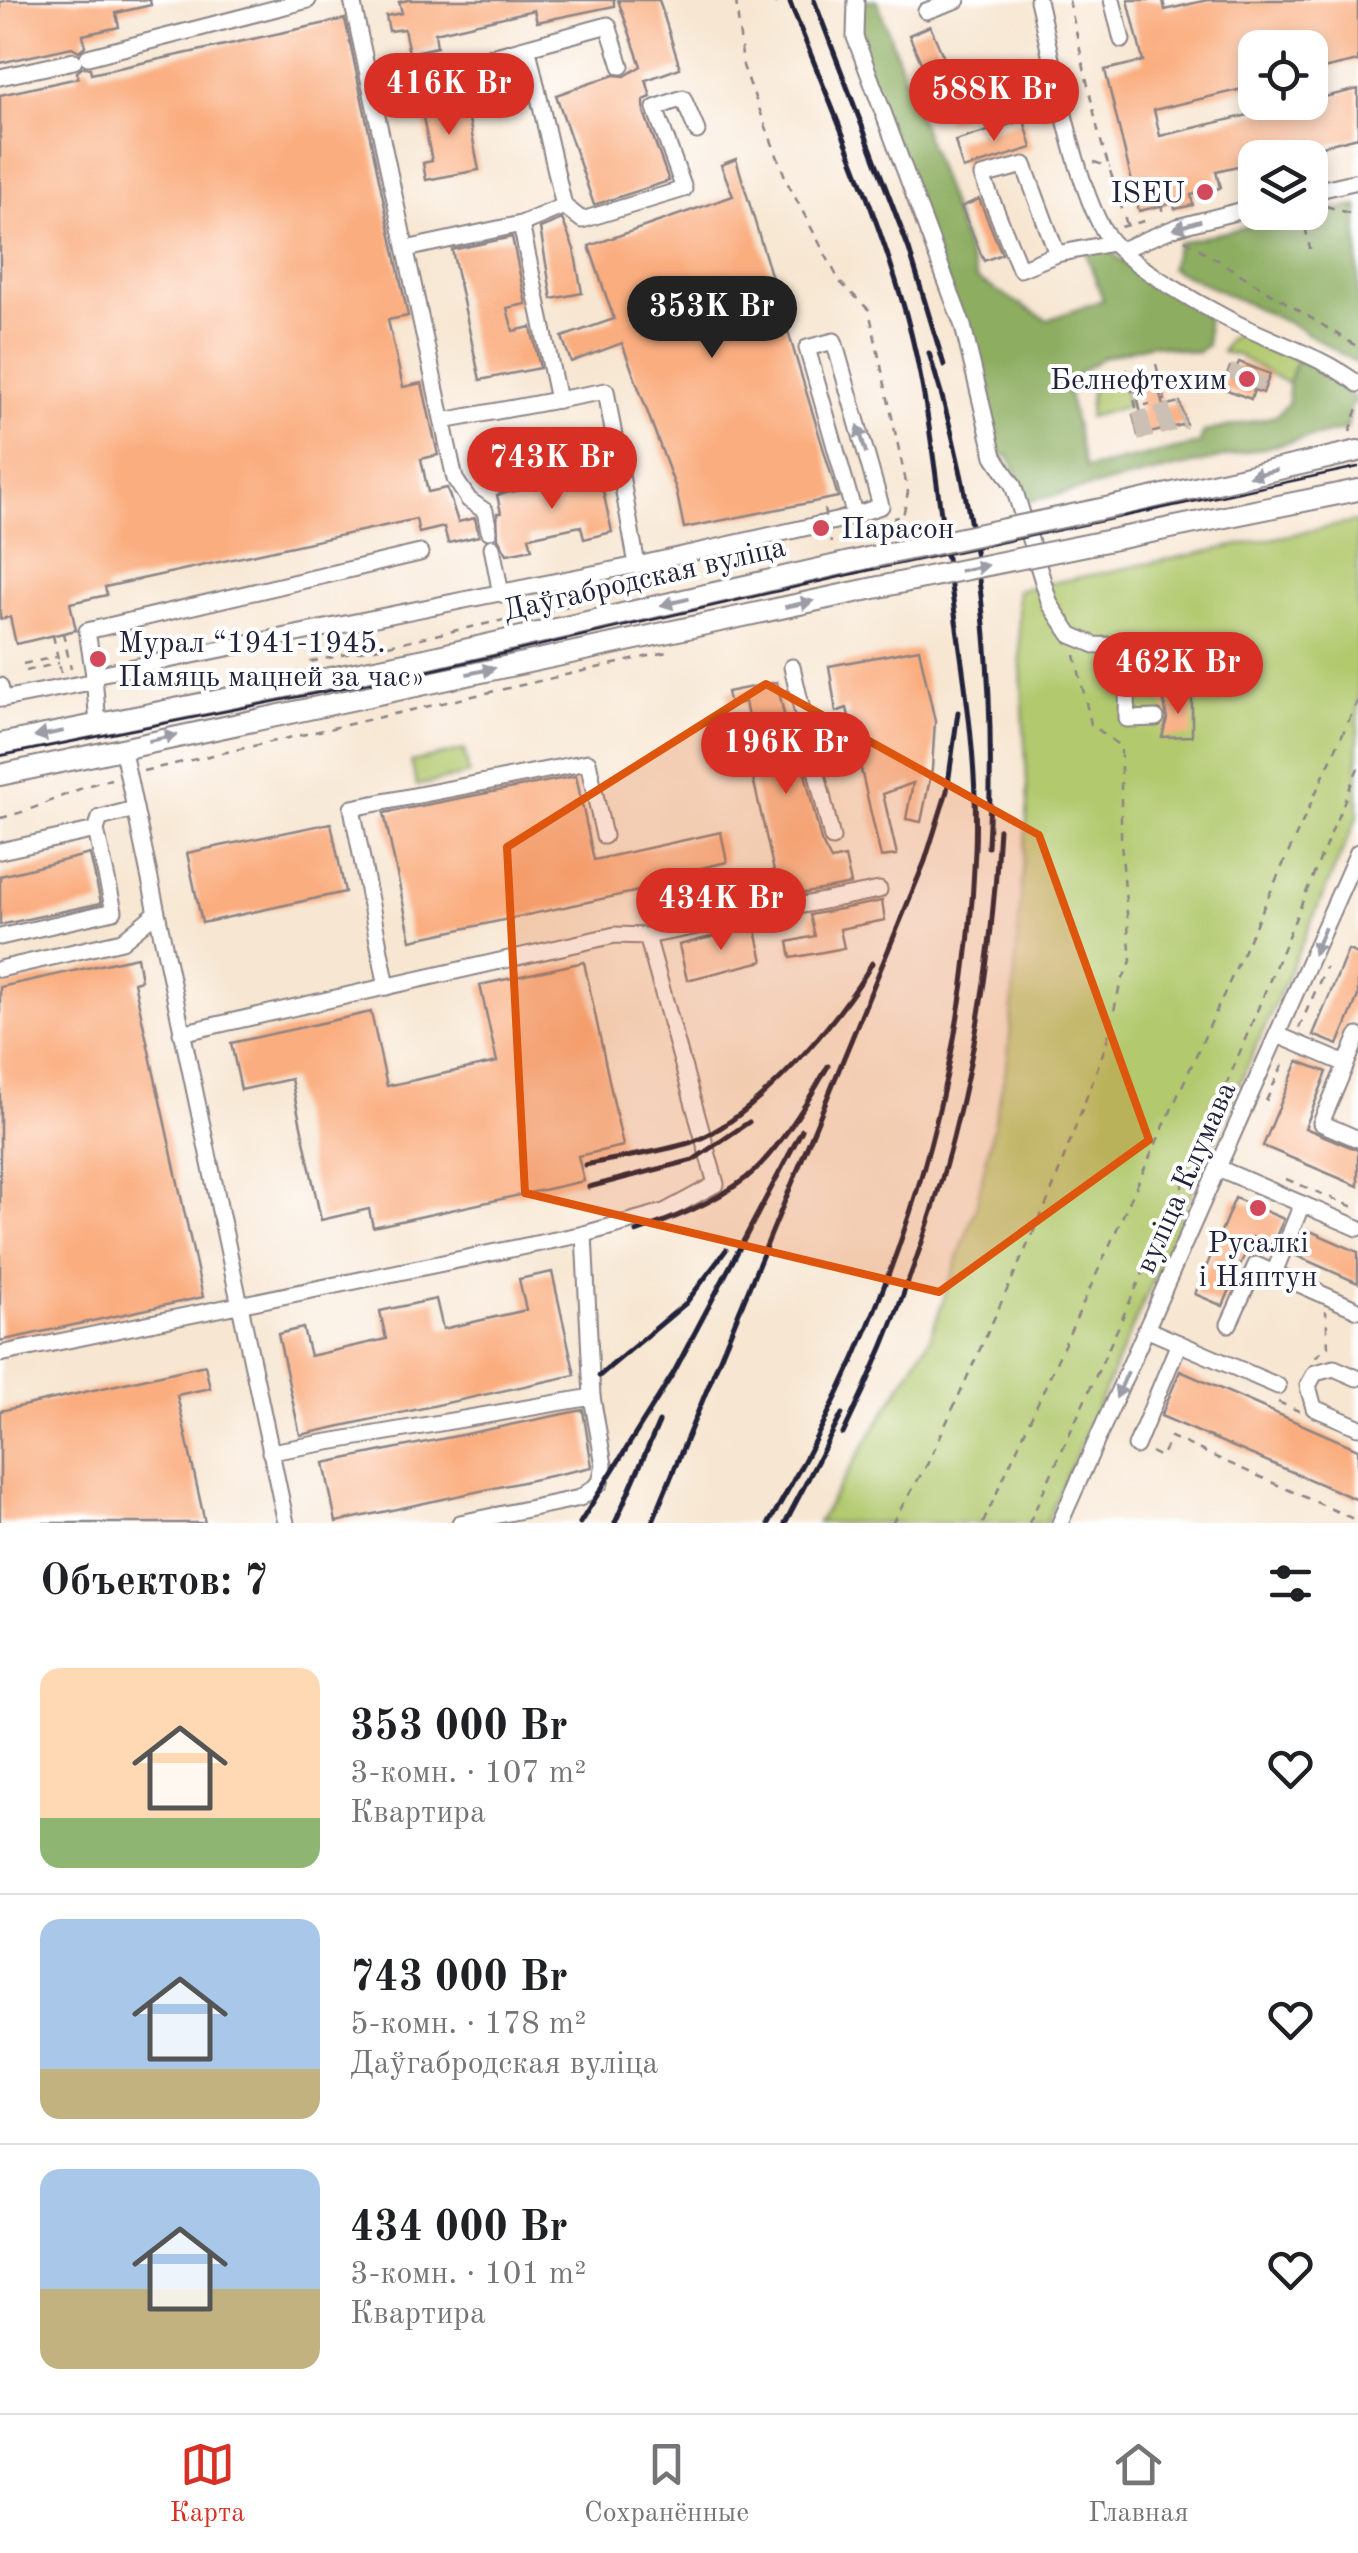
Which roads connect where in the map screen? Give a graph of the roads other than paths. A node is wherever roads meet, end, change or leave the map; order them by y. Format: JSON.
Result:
{"nodes":[{"id":1,"x":352,"y":0,"type":"edge"},
{"id":2,"x":856,"y":0,"type":"edge"},
{"id":3,"x":957,"y":0,"type":"edge"},
{"id":4,"x":1038,"y":0,"type":"edge"},
{"id":5,"x":1112,"y":0,"type":"edge"},
{"id":6,"x":299,"y":1,"type":"edge"},
{"id":7,"x":926,"y":11,"type":"dead end"},
{"id":8,"x":1122,"y":40,"type":"dead end"},
{"id":9,"x":528,"y":50,"type":"junction"},
{"id":10,"x":621,"y":66,"type":"dead end"},
{"id":11,"x":1055,"y":72,"type":"junction"},
{"id":12,"x":0,"y":77,"type":"edge"},
{"id":13,"x":372,"y":90,"type":"junction"},
{"id":14,"x":979,"y":98,"type":"dead end"},
{"id":15,"x":697,"y":131,"type":"dead end"},
{"id":16,"x":1358,"y":181,"type":"edge"},
{"id":17,"x":1328,"y":188,"type":"edge"},
{"id":18,"x":564,"y":206,"type":"junction"},
{"id":19,"x":1238,"y":211,"type":"edge"},
{"id":20,"x":521,"y":224,"type":"junction"},
{"id":21,"x":1112,"y":242,"type":"junction"},
{"id":22,"x":406,"y":250,"type":"junction"},
{"id":23,"x":1057,"y":254,"type":"junction"},
{"id":24,"x":1358,"y":384,"type":"edge"},
{"id":25,"x":558,"y":400,"type":"junction"},
{"id":26,"x":443,"y":421,"type":"junction"},
{"id":27,"x":1358,"y":452,"type":"edge"},
{"id":28,"x":1358,"y":490,"type":"edge"},
{"id":29,"x":854,"y":513,"type":"junction"},
{"id":30,"x":420,"y":553,"type":"dead end"},
{"id":31,"x":637,"y":565,"type":"junction"},
{"id":32,"x":501,"y":594,"type":"junction"},
{"id":33,"x":1191,"y":646,"type":"dead end"},
{"id":34,"x":1128,"y":647,"type":"junction"},
{"id":35,"x":792,"y":667,"type":"dead end"},
{"id":36,"x":92,"y":678,"type":"junction"},
{"id":37,"x":1,"y":695,"type":"edge"},
{"id":38,"x":1156,"y":718,"type":"dead end"},
{"id":39,"x":98,"y":725,"type":"junction"},
{"id":40,"x":0,"y":744,"type":"edge"},
{"id":41,"x":122,"y":746,"type":"junction"},
{"id":42,"x":0,"y":775,"type":"edge"},
{"id":43,"x":135,"y":809,"type":"junction"},
{"id":44,"x":96,"y":830,"type":"junction"},
{"id":45,"x":604,"y":836,"type":"dead end"},
{"id":46,"x":832,"y":838,"type":"dead end"},
{"id":47,"x":0,"y":851,"type":"edge"},
{"id":48,"x":1358,"y":852,"type":"edge"},
{"id":49,"x":880,"y":890,"type":"dead end"},
{"id":50,"x":156,"y":914,"type":"junction"},
{"id":51,"x":0,"y":936,"type":"edge"},
{"id":52,"x":648,"y":936,"type":"junction"},
{"id":53,"x":0,"y":970,"type":"edge"},
{"id":54,"x":386,"y":987,"type":"junction"},
{"id":55,"x":181,"y":1034,"type":"junction"},
{"id":56,"x":1280,"y":1036,"type":"junction"},
{"id":57,"x":1358,"y":1036,"type":"edge"},
{"id":58,"x":1346,"y":1064,"type":"junction"},
{"id":59,"x":1358,"y":1139,"type":"edge"},
{"id":60,"x":1222,"y":1160,"type":"junction"},
{"id":61,"x":1302,"y":1204,"type":"junction"},
{"id":62,"x":1358,"y":1228,"type":"edge"},
{"id":63,"x":584,"y":1234,"type":"junction"},
{"id":64,"x":1274,"y":1272,"type":"junction"},
{"id":65,"x":239,"y":1305,"type":"junction"},
{"id":66,"x":1358,"y":1310,"type":"edge"},
{"id":67,"x":1229,"y":1324,"type":"dead end"},
{"id":68,"x":1146,"y":1329,"type":"junction"},
{"id":69,"x":1179,"y":1343,"type":"junction"},
{"id":70,"x":0,"y":1354,"type":"edge"},
{"id":71,"x":1357,"y":1378,"type":"edge"},
{"id":72,"x":1278,"y":1386,"type":"dead end"},
{"id":73,"x":592,"y":1397,"type":"junction"},
{"id":74,"x":1358,"y":1427,"type":"edge"},
{"id":75,"x":1136,"y":1446,"type":"road end"},
{"id":76,"x":270,"y":1452,"type":"junction"},
{"id":77,"x":286,"y":1523,"type":"edge"},
{"id":78,"x":460,"y":1523,"type":"edge"},
{"id":79,"x":1060,"y":1523,"type":"edge"}],
"edges":[{"from":1,"to":13,"type":"street"},
{"from":2,"to":34,"type":"street"},
{"from":3,"to":7,"type":"street"},
{"from":4,"to":11,"type":"street"},
{"from":5,"to":8,"type":"street"},
{"from":6,"to":12,"type":"street"},
{"from":9,"to":10,"type":"street"},
{"from":9,"to":13,"type":"street"},
{"from":9,"to":18,"type":"street"},
{"from":11,"to":14,"type":"street"},
{"from":11,"to":21,"type":"street"},
{"from":13,"to":22,"type":"street"},
{"from":15,"to":18,"type":"street"},
{"from":16,"to":17,"type":"street"},
{"from":18,"to":20,"type":"street"},
{"from":19,"to":21,"type":"street","one_way":true},
{"from":20,"to":22,"type":"street"},
{"from":20,"to":25,"type":"street"},
{"from":21,"to":23,"type":"street"},
{"from":21,"to":24,"type":"street"},
{"from":22,"to":26,"type":"street"},
{"from":23,"to":23,"type":"street"},
{"from":25,"to":26,"type":"street"},
{"from":25,"to":31,"type":"street"},
{"from":26,"to":32,"type":"street"},
{"from":27,"to":39,"type":"main road","name":"Даўгабродская вуліца","one_way":true,"bridge":true},
{"from":41,"to":28,"type":"main road","name":"Даўгабродская вуліца","one_way":true,"bridge":true},
{"from":29,"to":29,"type":"street","one_way":true},
{"from":29,"to":31,"type":"street"},
{"from":30,"to":36,"type":"street"},
{"from":31,"to":32,"type":"street"},
{"from":32,"to":36,"type":"street"},
{"from":33,"to":34,"type":"street"},
{"from":34,"to":38,"type":"street"},
{"from":35,"to":46,"type":"street"},
{"from":36,"to":37,"type":"street"},
{"from":36,"to":39,"type":"street"},
{"from":39,"to":40,"type":"main road","name":"Даўгабродская вуліца","one_way":true},
{"from":41,"to":42,"type":"main road","name":"Даўгабродская вуліца"},
{"from":41,"to":43,"type":"street"},
{"from":43,"to":44,"type":"street"},
{"from":43,"to":50,"type":"street"},
{"from":44,"to":47,"type":"street"},
{"from":44,"to":51,"type":"street"},
{"from":45,"to":54,"type":"street"},
{"from":48,"to":56,"type":"street","name":"вуліца Клумава","one_way":true},
{"from":49,"to":52,"type":"street"},
{"from":50,"to":53,"type":"street"},
{"from":50,"to":55,"type":"street"},
{"from":52,"to":54,"type":"street"},
{"from":52,"to":63,"type":"street"},
{"from":54,"to":55,"type":"street"},
{"from":55,"to":65,"type":"street"},
{"from":56,"to":58,"type":"street"},
{"from":56,"to":60,"type":"street","name":"вуліца Клумава"},
{"from":57,"to":58,"type":"street"},
{"from":58,"to":59,"type":"street"},
{"from":60,"to":61,"type":"street"},
{"from":60,"to":68,"type":"street","name":"вуліца Клумава"},
{"from":61,"to":62,"type":"street"},
{"from":61,"to":64,"type":"street"},
{"from":63,"to":65,"type":"street"},
{"from":63,"to":73,"type":"street"},
{"from":64,"to":66,"type":"street"},
{"from":64,"to":67,"type":"street"},
{"from":65,"to":70,"type":"street"},
{"from":65,"to":76,"type":"street"},
{"from":68,"to":69,"type":"street"},
{"from":68,"to":79,"type":"street","name":"вуліца Клумава","one_way":true},
{"from":69,"to":72,"type":"street"},
{"from":69,"to":75,"type":"street"},
{"from":71,"to":74,"type":"street"},
{"from":73,"to":76,"type":"street"},
{"from":73,"to":78,"type":"street"},
{"from":76,"to":77,"type":"street"}]}
